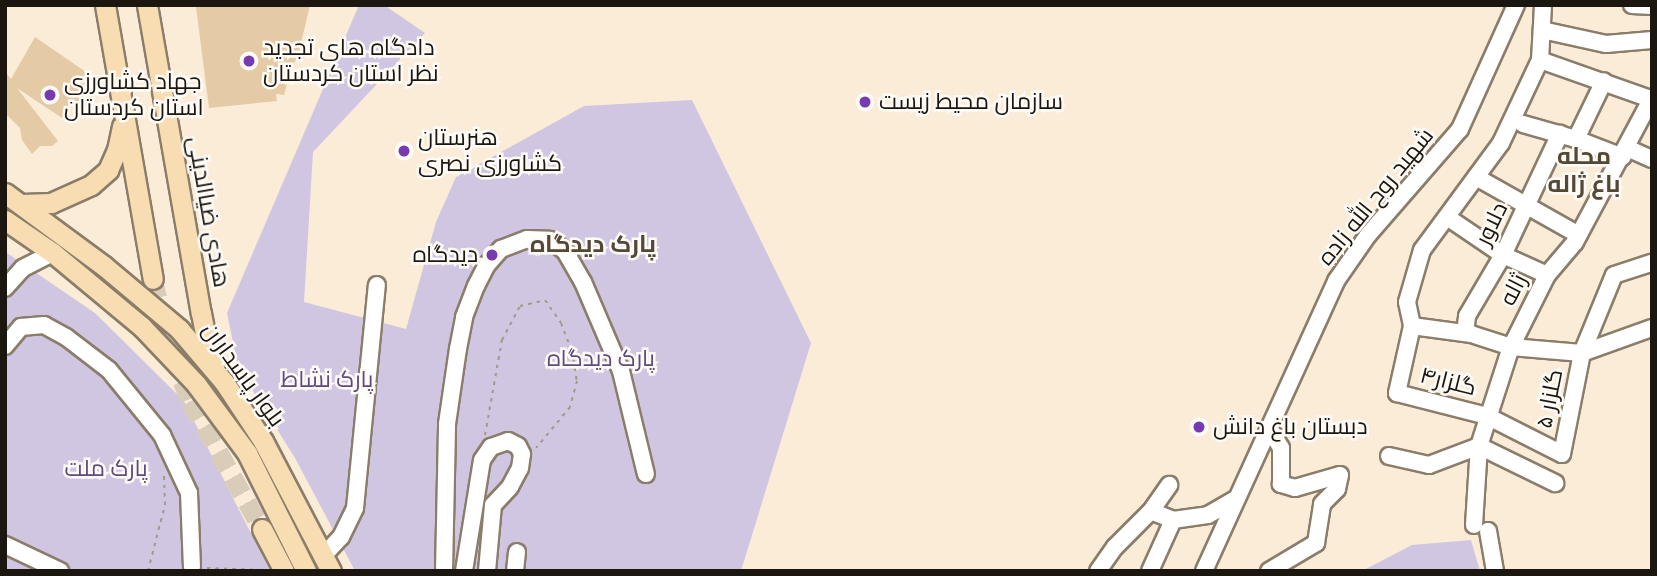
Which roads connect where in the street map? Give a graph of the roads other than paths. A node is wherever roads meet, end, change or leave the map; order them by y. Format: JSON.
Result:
{"nodes":[{"id":1,"x":105,"y":5,"type":"edge"},
{"id":2,"x":147,"y":5,"type":"edge"},
{"id":3,"x":1516,"y":5,"type":"edge"},
{"id":4,"x":1543,"y":5,"type":"edge"},
{"id":5,"x":1632,"y":5,"type":"edge"},
{"id":6,"x":1652,"y":6,"type":"edge"},
{"id":7,"x":1542,"y":30,"type":"junction"},
{"id":8,"x":1652,"y":40,"type":"edge"},
{"id":9,"x":1540,"y":60,"type":"junction"},
{"id":10,"x":1604,"y":81,"type":"junction"},
{"id":11,"x":1651,"y":99,"type":"edge"},
{"id":12,"x":124,"y":116,"type":"junction"},
{"id":13,"x":1523,"y":124,"type":"dead end"},
{"id":14,"x":1560,"y":134,"type":"junction"},
{"id":15,"x":1576,"y":139,"type":"junction"},
{"id":16,"x":1625,"y":152,"type":"junction"},
{"id":17,"x":1652,"y":159,"type":"edge"},
{"id":18,"x":1476,"y":177,"type":"junction"},
{"id":19,"x":5,"y":193,"type":"edge"},
{"id":20,"x":22,"y":204,"type":"junction"},
{"id":21,"x":1527,"y":206,"type":"junction"},
{"id":22,"x":1447,"y":217,"type":"junction"},
{"id":23,"x":7,"y":225,"type":"edge"},
{"id":24,"x":1579,"y":235,"type":"junction"},
{"id":25,"x":53,"y":254,"type":"junction"},
{"id":26,"x":1503,"y":255,"type":"junction"},
{"id":27,"x":1652,"y":263,"type":"edge"},
{"id":28,"x":1547,"y":275,"type":"junction"},
{"id":29,"x":153,"y":279,"type":"tunnel mouth"},
{"id":30,"x":377,"y":285,"type":"dead end"},
{"id":31,"x":5,"y":288,"type":"edge"},
{"id":32,"x":1412,"y":326,"type":"junction"},
{"id":33,"x":1652,"y":328,"type":"edge"},
{"id":34,"x":1465,"y":333,"type":"junction"},
{"id":35,"x":5,"y":346,"type":"edge"},
{"id":36,"x":1511,"y":347,"type":"junction"},
{"id":37,"x":1582,"y":353,"type":"junction"},
{"id":38,"x":224,"y":382,"type":"junction"},
{"id":39,"x":1488,"y":416,"type":"junction"},
{"id":40,"x":1269,"y":427,"type":"junction"},
{"id":41,"x":1479,"y":446,"type":"junction"},
{"id":42,"x":1562,"y":454,"type":"joint"},
{"id":43,"x":1389,"y":456,"type":"dead end"},
{"id":44,"x":646,"y":474,"type":"dead end"},
{"id":45,"x":1555,"y":483,"type":"dead end"},
{"id":46,"x":1169,"y":485,"type":"dead end"},
{"id":47,"x":1236,"y":499,"type":"junction"},
{"id":48,"x":1151,"y":511,"type":"junction"},
{"id":49,"x":1173,"y":520,"type":"junction"},
{"id":50,"x":262,"y":529,"type":"tunnel mouth"},
{"id":51,"x":5,"y":545,"type":"edge"},
{"id":52,"x":516,"y":552,"type":"dead end"},
{"id":53,"x":327,"y":563,"type":"edge"},
{"id":54,"x":192,"y":568,"type":"road end"},
{"id":55,"x":60,"y":571,"type":"edge"},
{"id":56,"x":284,"y":571,"type":"edge"},
{"id":57,"x":306,"y":571,"type":"edge"},
{"id":58,"x":444,"y":571,"type":"edge"},
{"id":59,"x":464,"y":571,"type":"edge"},
{"id":60,"x":487,"y":571,"type":"edge"},
{"id":61,"x":515,"y":571,"type":"edge"},
{"id":62,"x":1098,"y":571,"type":"edge"},
{"id":63,"x":1150,"y":571,"type":"edge"},
{"id":64,"x":1204,"y":571,"type":"edge"},
{"id":65,"x":1269,"y":571,"type":"edge"},
{"id":66,"x":1495,"y":571,"type":"edge"}],
"edges":[{"from":1,"to":12,"type":"main road"},
{"from":2,"to":38,"type":"main road","name":"هادی ضیاالدینی"},
{"from":3,"to":40,"type":"street","name":"شهید روح الله زاده"},
{"from":4,"to":7,"type":"street"},
{"from":5,"to":6,"type":"street"},
{"from":7,"to":8,"type":"street"},
{"from":7,"to":9,"type":"street"},
{"from":9,"to":10,"type":"street"},
{"from":9,"to":18,"type":"street"},
{"from":10,"to":11,"type":"street"},
{"from":10,"to":15,"type":"street"},
{"from":11,"to":16,"type":"street","name":"ژاله"},
{"from":12,"to":20,"type":"main road"},
{"from":12,"to":29,"type":"main road"},
{"from":13,"to":14,"type":"street"},
{"from":14,"to":15,"type":"street"},
{"from":14,"to":21,"type":"street","name":"دلاور"},
{"from":15,"to":16,"type":"street"},
{"from":16,"to":17,"type":"street"},
{"from":16,"to":24,"type":"street","name":"ژاله"},
{"from":18,"to":21,"type":"street"},
{"from":18,"to":22,"type":"street"},
{"from":19,"to":20,"type":"main road","name":"بلوار پاسداران"},
{"from":20,"to":38,"type":"main road","name":"بلوار پاسداران"},
{"from":21,"to":24,"type":"street"},
{"from":21,"to":26,"type":"street","name":"دلاور"},
{"from":22,"to":26,"type":"street"},
{"from":22,"to":32,"type":"street"},
{"from":23,"to":25,"type":"main road","name":"بلوار پاسداران"},
{"from":24,"to":28,"type":"street","name":"ژاله"},
{"from":25,"to":31,"type":"street"},
{"from":25,"to":57,"type":"main road","name":"بلوار پاسداران"},
{"from":26,"to":28,"type":"street"},
{"from":26,"to":34,"type":"street","name":"دلاور"},
{"from":27,"to":37,"type":"street","name":"گلزار ۵"},
{"from":28,"to":36,"type":"street","name":"ژاله"},
{"from":30,"to":53,"type":"street"},
{"from":32,"to":34,"type":"street"},
{"from":32,"to":39,"type":"street","name":"گلزار۴"},
{"from":33,"to":37,"type":"street"},
{"from":34,"to":36,"type":"street"},
{"from":35,"to":54,"type":"street"},
{"from":36,"to":37,"type":"street"},
{"from":36,"to":39,"type":"street","name":"ژاله"},
{"from":37,"to":42,"type":"street","name":"گلزار ۵"},
{"from":38,"to":53,"type":"main road","name":"بلوار پاسداران"},
{"from":39,"to":41,"type":"street","name":"ژاله"},
{"from":39,"to":42,"type":"street","name":"گلزار۴"},
{"from":40,"to":47,"type":"street","name":"شهید روح الله زاده"},
{"from":40,"to":65,"type":"street"},
{"from":41,"to":43,"type":"street"},
{"from":41,"to":45,"type":"street"},
{"from":41,"to":66,"type":"street","name":"ژاله"},
{"from":44,"to":58,"type":"street"},
{"from":46,"to":48,"type":"street"},
{"from":47,"to":49,"type":"street"},
{"from":47,"to":64,"type":"street","name":"شهید روح الله زاده"},
{"from":48,"to":49,"type":"street"},
{"from":48,"to":62,"type":"street"},
{"from":49,"to":63,"type":"street"},
{"from":50,"to":56,"type":"main road"},
{"from":51,"to":55,"type":"street"},
{"from":52,"to":61,"type":"street"},
{"from":59,"to":60,"type":"street"}]}
